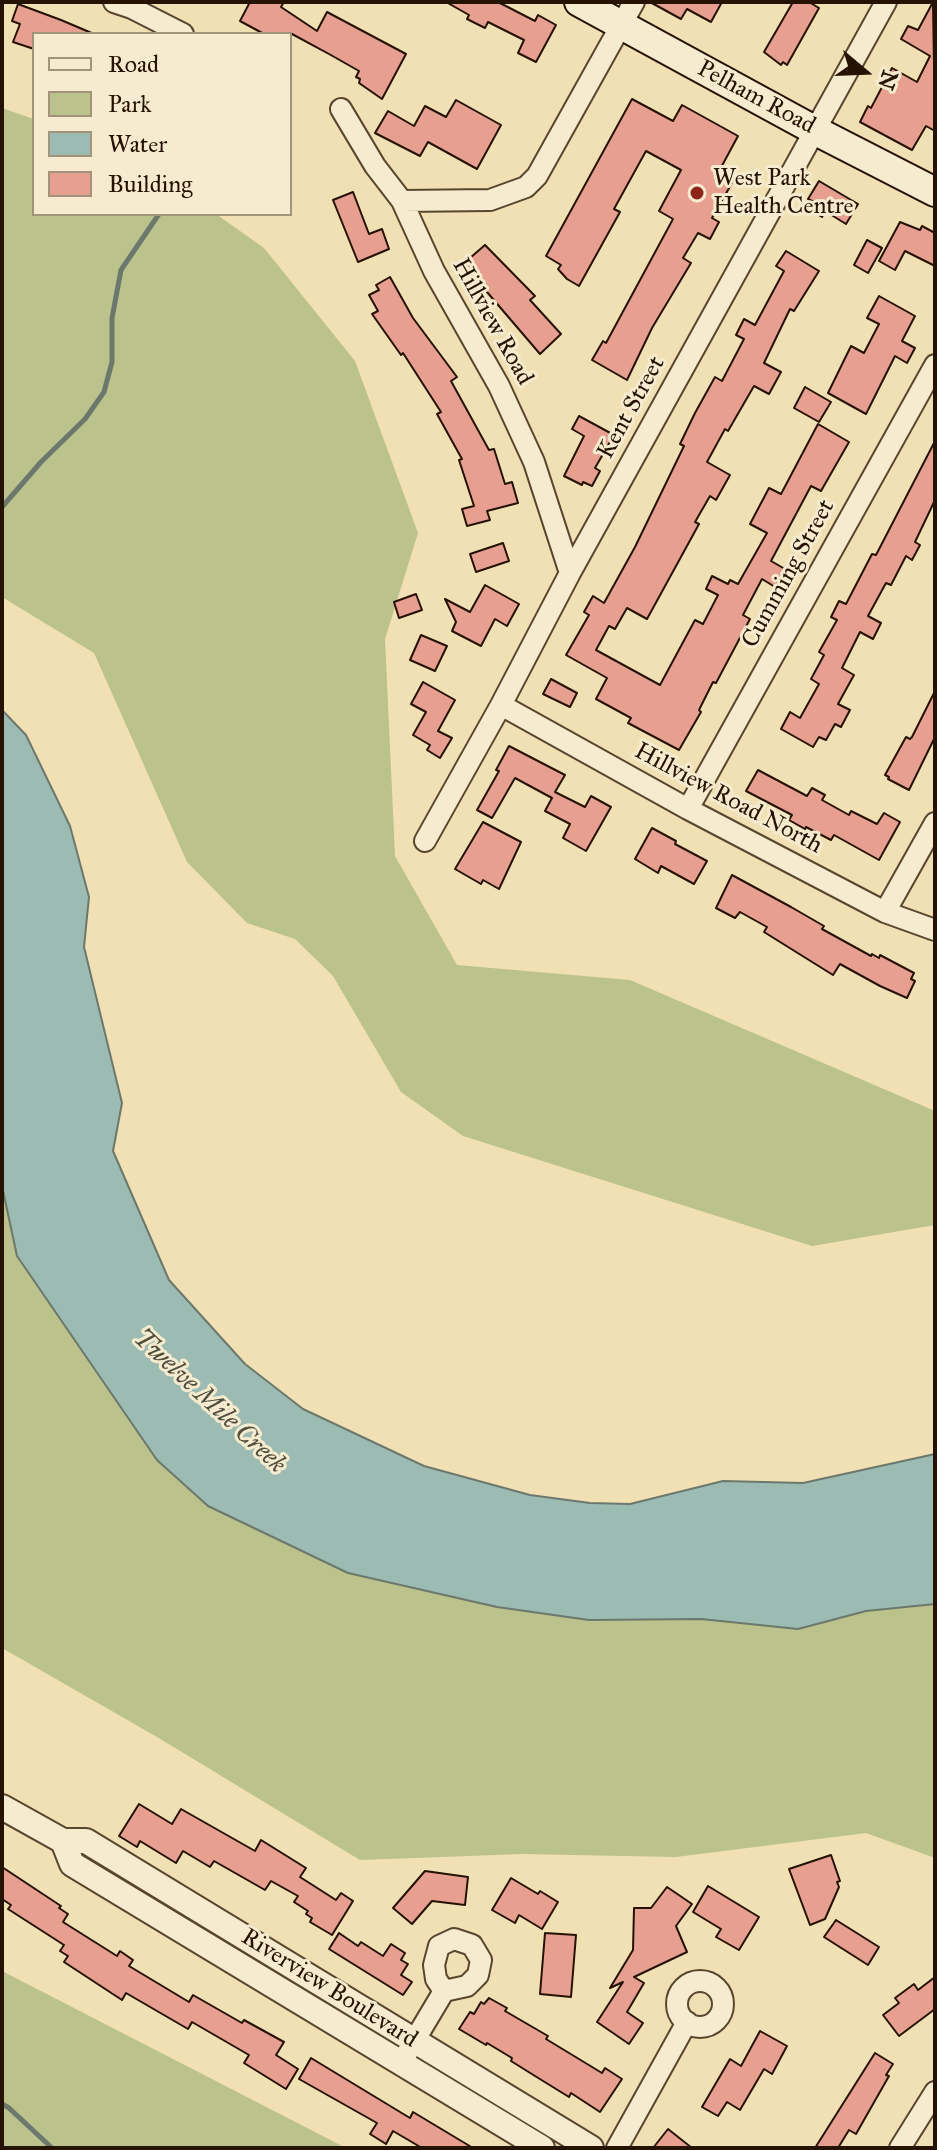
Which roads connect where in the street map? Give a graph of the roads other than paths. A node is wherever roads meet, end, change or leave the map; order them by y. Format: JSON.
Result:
{"nodes":[{"id":1,"x":579,"y":2,"type":"edge"},
{"id":2,"x":886,"y":2,"type":"edge"},
{"id":3,"x":127,"y":4,"type":"edge"},
{"id":4,"x":627,"y":14,"type":"edge"},
{"id":5,"x":179,"y":32,"type":"edge"},
{"id":6,"x":341,"y":109,"type":"dead end"},
{"id":7,"x":816,"y":131,"type":"junction"},
{"id":8,"x":935,"y":192,"type":"edge"},
{"id":9,"x":402,"y":201,"type":"junction"},
{"id":10,"x":935,"y":365,"type":"edge"},
{"id":11,"x":570,"y":573,"type":"junction"},
{"id":12,"x":501,"y":705,"type":"junction"},
{"id":13,"x":688,"y":809,"type":"junction"},
{"id":14,"x":935,"y":823,"type":"edge"},
{"id":15,"x":425,"y":841,"type":"dead end"},
{"id":16,"x":885,"y":912,"type":"junction"},
{"id":17,"x":935,"y":930,"type":"edge"},
{"id":18,"x":2,"y":1807,"type":"edge"},
{"id":19,"x":63,"y":1841,"type":"junction"},
{"id":20,"x":207,"y":1914,"type":"junction"},
{"id":21,"x":193,"y":1937,"type":"junction"},
{"id":22,"x":444,"y":1991,"type":"dead end"},
{"id":23,"x":687,"y":2022,"type":"dead end"},
{"id":24,"x":415,"y":2042,"type":"junction"},
{"id":25,"x":401,"y":2063,"type":"junction"},
{"id":26,"x":935,"y":2092,"type":"edge"},
{"id":27,"x":542,"y":2148,"type":"edge"},
{"id":28,"x":591,"y":2148,"type":"edge"},
{"id":29,"x":617,"y":2148,"type":"edge"},
{"id":30,"x":900,"y":2148,"type":"edge"}],
"edges":[{"from":1,"to":4,"type":"main road","name":"Pelham Road"},
{"from":2,"to":7,"type":"street","name":"Kent Street"},
{"from":3,"to":5,"type":"street"},
{"from":4,"to":7,"type":"main road","name":"Pelham Road"},
{"from":4,"to":9,"type":"street"},
{"from":6,"to":9,"type":"street","name":"Hillview Road"},
{"from":7,"to":8,"type":"main road","name":"Pelham Road"},
{"from":7,"to":11,"type":"street","name":"Kent Street"},
{"from":9,"to":11,"type":"street","name":"Hillview Road"},
{"from":10,"to":13,"type":"street","name":"Cumming Street"},
{"from":11,"to":12,"type":"street","name":"Kent Street"},
{"from":12,"to":13,"type":"street","name":"Hillview Road North"},
{"from":12,"to":15,"type":"street","name":"Kent Street"},
{"from":13,"to":16,"type":"street","name":"Hillview Road North"},
{"from":14,"to":16,"type":"street"},
{"from":16,"to":17,"type":"street","name":"Hillview Road North"},
{"from":18,"to":19,"type":"street","name":"Riverview Boulevard"},
{"from":19,"to":20,"type":"street","name":"Riverview Boulevard"},
{"from":19,"to":21,"type":"street","name":"Riverview Boulevard"},
{"from":20,"to":21,"type":"street"},
{"from":20,"to":24,"type":"street","name":"Riverview Boulevard"},
{"from":21,"to":25,"type":"street","name":"Riverview Boulevard"},
{"from":22,"to":24,"type":"street"},
{"from":23,"to":29,"type":"street"},
{"from":24,"to":25,"type":"street"},
{"from":24,"to":28,"type":"street","name":"Riverview Boulevard"},
{"from":25,"to":27,"type":"street","name":"Riverview Boulevard"},
{"from":26,"to":30,"type":"street"}]}
